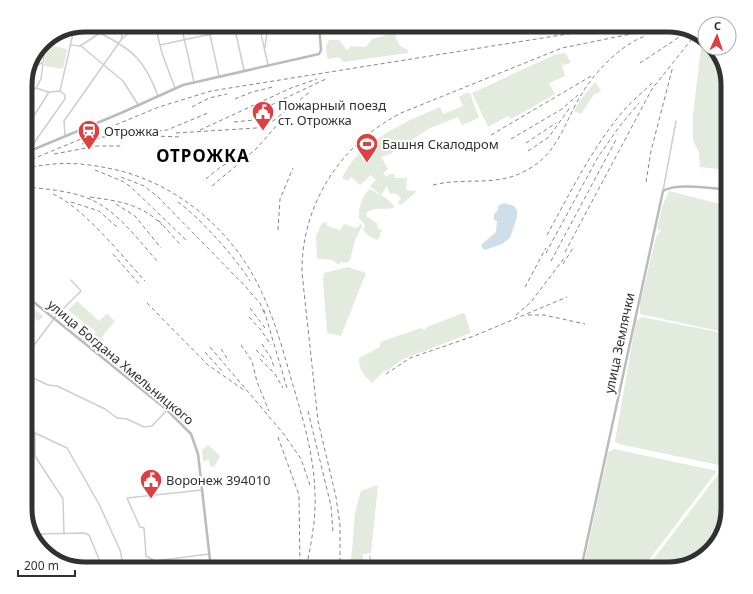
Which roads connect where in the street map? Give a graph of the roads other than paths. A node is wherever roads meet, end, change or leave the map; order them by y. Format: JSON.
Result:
{"nodes":[{"id":1,"x":122,"y":32,"type":"edge"},
{"id":2,"x":129,"y":32,"type":"edge"},
{"id":3,"x":157,"y":32,"type":"edge"},
{"id":4,"x":183,"y":32,"type":"edge"},
{"id":5,"x":220,"y":32,"type":"edge"},
{"id":6,"x":236,"y":32,"type":"edge"},
{"id":7,"x":260,"y":32,"type":"edge"},
{"id":8,"x":267,"y":32,"type":"edge"},
{"id":9,"x":319,"y":32,"type":"edge"},
{"id":10,"x":100,"y":33,"type":"joint"},
{"id":11,"x":73,"y":34,"type":"edge"},
{"id":12,"x":210,"y":34,"type":"junction"},
{"id":13,"x":185,"y":39,"type":"junction"},
{"id":14,"x":120,"y":41,"type":"junction"},
{"id":15,"x":71,"y":45,"type":"junction"},
{"id":16,"x":160,"y":45,"type":"junction"},
{"id":17,"x":80,"y":46,"type":"junction"},
{"id":18,"x":264,"y":49,"type":"junction"},
{"id":19,"x":45,"y":51,"type":"edge"},
{"id":20,"x":44,"y":62,"type":"junction"},
{"id":21,"x":103,"y":65,"type":"junction"},
{"id":22,"x":268,"y":65,"type":"junction"},
{"id":23,"x":36,"y":66,"type":"edge"},
{"id":24,"x":244,"y":70,"type":"junction"},
{"id":25,"x":220,"y":76,"type":"junction"},
{"id":26,"x":194,"y":82,"type":"junction"},
{"id":27,"x":36,"y":88,"type":"junction"},
{"id":28,"x":175,"y":88,"type":"junction"},
{"id":29,"x":32,"y":91,"type":"edge"},
{"id":30,"x":49,"y":92,"type":"junction"},
{"id":31,"x":60,"y":92,"type":"junction"},
{"id":32,"x":158,"y":96,"type":"junction"},
{"id":33,"x":139,"y":106,"type":"junction"},
{"id":34,"x":32,"y":119,"type":"edge"},
{"id":35,"x":676,"y":121,"type":"dead end"},
{"id":36,"x":65,"y":136,"type":"junction"},
{"id":37,"x":32,"y":148,"type":"edge"},
{"id":38,"x":32,"y":150,"type":"edge"},
{"id":39,"x":721,"y":190,"type":"edge"},
{"id":40,"x":663,"y":193,"type":"junction"},
{"id":41,"x":71,"y":280,"type":"dead end"},
{"id":42,"x":32,"y":301,"type":"edge"},
{"id":43,"x":54,"y":318,"type":"junction"},
{"id":44,"x":32,"y":348,"type":"edge"},
{"id":45,"x":32,"y":377,"type":"edge"},
{"id":46,"x":167,"y":410,"type":"junction"},
{"id":47,"x":32,"y":428,"type":"edge"},
{"id":48,"x":35,"y":433,"type":"junction"},
{"id":49,"x":202,"y":490,"type":"junction"},
{"id":50,"x":38,"y":534,"type":"edge"},
{"id":51,"x":64,"y":534,"type":"junction"},
{"id":52,"x":209,"y":554,"type":"junction"},
{"id":53,"x":370,"y":556,"type":"dead end"},
{"id":54,"x":100,"y":562,"type":"edge"},
{"id":55,"x":123,"y":562,"type":"edge"},
{"id":56,"x":210,"y":562,"type":"edge"},
{"id":57,"x":370,"y":562,"type":"edge"},
{"id":58,"x":583,"y":562,"type":"edge"}],
"edges":[{"from":1,"to":14,"type":"street"},
{"from":2,"to":14,"type":"street"},
{"from":3,"to":16,"type":"street"},
{"from":4,"to":13,"type":"street"},
{"from":5,"to":12,"type":"street"},
{"from":6,"to":24,"type":"street"},
{"from":7,"to":18,"type":"street"},
{"from":8,"to":18,"type":"street"},
{"from":9,"to":22,"type":"street"},
{"from":10,"to":14,"type":"street"},
{"from":10,"to":17,"type":"street"},
{"from":11,"to":15,"type":"street"},
{"from":12,"to":13,"type":"street"},
{"from":12,"to":25,"type":"street"},
{"from":13,"to":16,"type":"street"},
{"from":13,"to":26,"type":"street"},
{"from":14,"to":21,"type":"street"},
{"from":14,"to":32,"type":"street"},
{"from":15,"to":17,"type":"street"},
{"from":15,"to":31,"type":"street"},
{"from":16,"to":28,"type":"street"},
{"from":17,"to":21,"type":"street"},
{"from":18,"to":22,"type":"street"},
{"from":19,"to":20,"type":"street"},
{"from":20,"to":23,"type":"street"},
{"from":20,"to":27,"type":"street"},
{"from":21,"to":33,"type":"street"},
{"from":21,"to":36,"type":"street"},
{"from":22,"to":24,"type":"street"},
{"from":24,"to":25,"type":"street"},
{"from":25,"to":26,"type":"street"},
{"from":26,"to":28,"type":"street"},
{"from":27,"to":29,"type":"street"},
{"from":27,"to":30,"type":"street"},
{"from":28,"to":32,"type":"street"},
{"from":30,"to":31,"type":"street"},
{"from":30,"to":34,"type":"street"},
{"from":31,"to":37,"type":"street"},
{"from":32,"to":33,"type":"street"},
{"from":33,"to":36,"type":"street"},
{"from":35,"to":40,"type":"street","name":"улица Землячки"},
{"from":36,"to":38,"type":"street"},
{"from":39,"to":40,"type":"street"},
{"from":40,"to":58,"type":"street","name":"улица Землячки"},
{"from":41,"to":43,"type":"street"},
{"from":42,"to":43,"type":"street","name":"улица Богдана Хмельницкого"},
{"from":43,"to":44,"type":"street"},
{"from":43,"to":46,"type":"street","name":"улица Богдана Хмельницкого"},
{"from":45,"to":46,"type":"street"},
{"from":46,"to":49,"type":"street","name":"улица Богдана Хмельницкого"},
{"from":47,"to":48,"type":"street"},
{"from":48,"to":51,"type":"street"},
{"from":48,"to":55,"type":"street"},
{"from":49,"to":52,"type":"street","name":"улица Богдана Хмельницкого"},
{"from":49,"to":52,"type":"street"},
{"from":50,"to":51,"type":"street"},
{"from":51,"to":54,"type":"street"},
{"from":52,"to":56,"type":"street","name":"улица Богдана Хмельницкого"},
{"from":53,"to":57,"type":"street"}]}
